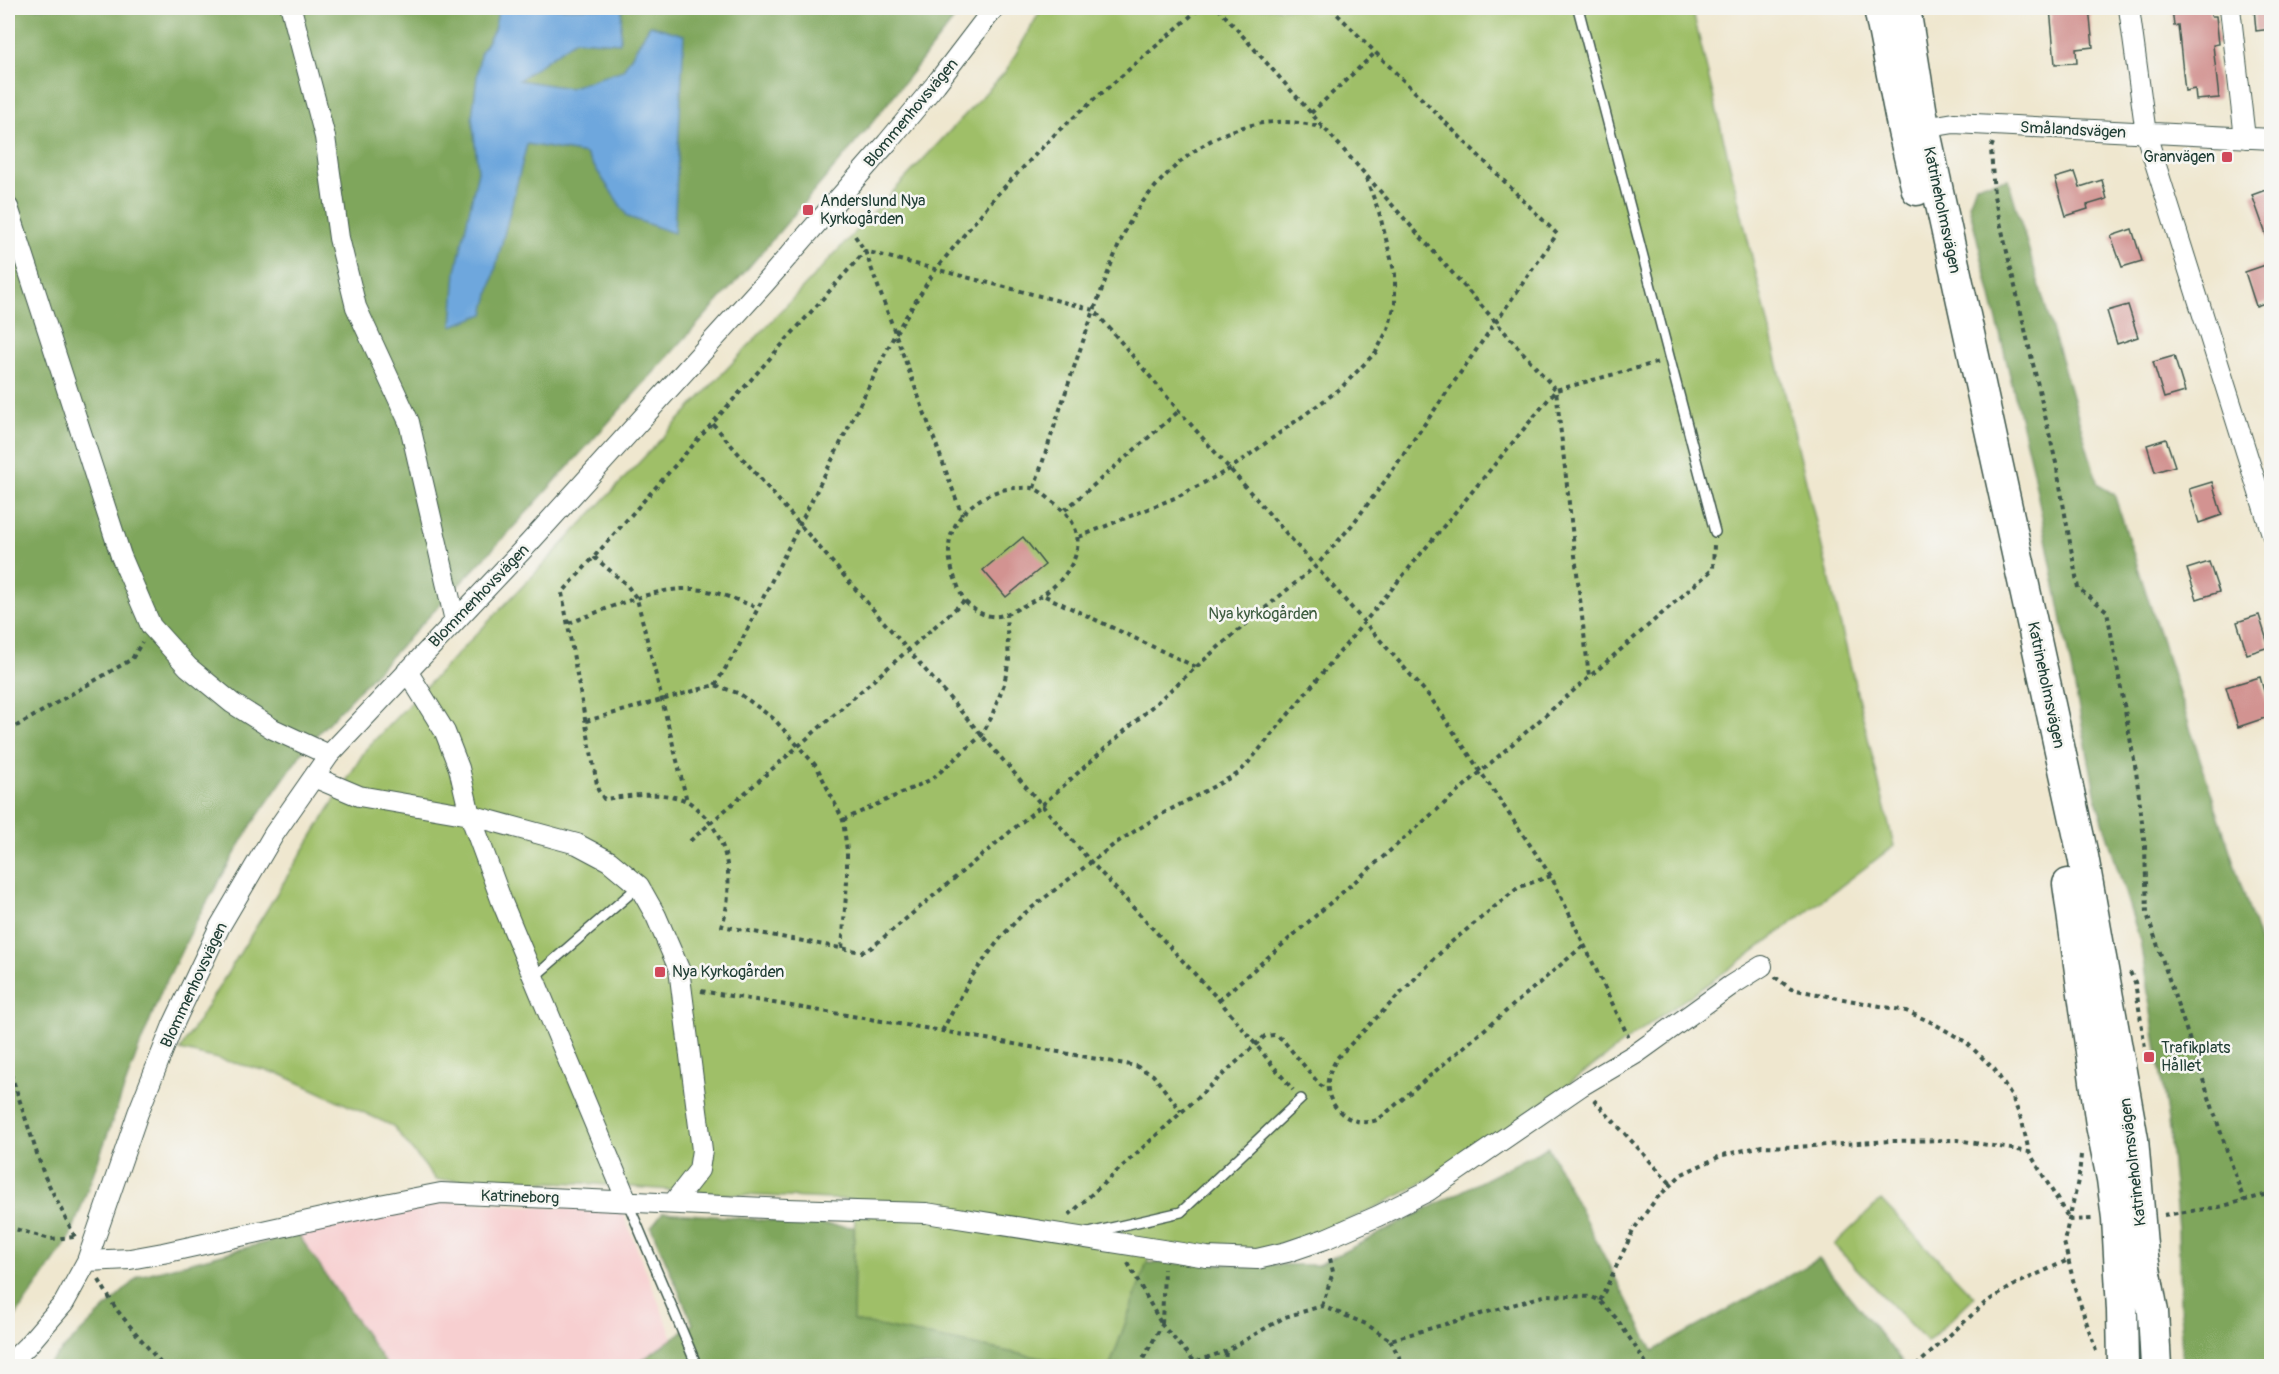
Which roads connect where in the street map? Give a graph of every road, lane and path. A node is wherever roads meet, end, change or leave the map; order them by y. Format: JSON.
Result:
{"nodes":[{"id":1,"x":291,"y":8,"type":"edge"},
{"id":2,"x":994,"y":8,"type":"edge"},
{"id":3,"x":1200,"y":8,"type":"edge"},
{"id":4,"x":1218,"y":8,"type":"edge"},
{"id":5,"x":1331,"y":8,"type":"edge"},
{"id":6,"x":1578,"y":8,"type":"edge"},
{"id":7,"x":1879,"y":8,"type":"edge"},
{"id":8,"x":1905,"y":8,"type":"edge"},
{"id":9,"x":2129,"y":8,"type":"edge"},
{"id":10,"x":2230,"y":8,"type":"edge"},
{"id":11,"x":1376,"y":52,"type":"junction"},
{"id":12,"x":1311,"y":113,"type":"junction"},
{"id":13,"x":2000,"y":126,"type":"junction"},
{"id":14,"x":1324,"y":128,"type":"junction"},
{"id":15,"x":1913,"y":129,"type":"junction"},
{"id":16,"x":2146,"y":134,"type":"junction"},
{"id":17,"x":2244,"y":138,"type":"junction"},
{"id":18,"x":2271,"y":139,"type":"edge"},
{"id":19,"x":1365,"y":174,"type":"junction"},
{"id":20,"x":8,"y":207,"type":"edge"},
{"id":21,"x":855,"y":236,"type":"dead end"},
{"id":22,"x":865,"y":251,"type":"junction"},
{"id":23,"x":936,"y":269,"type":"junction"},
{"id":24,"x":1094,"y":310,"type":"junction"},
{"id":25,"x":1495,"y":322,"type":"junction"},
{"id":26,"x":895,"y":334,"type":"junction"},
{"id":27,"x":1671,"y":359,"type":"junction"},
{"id":28,"x":1556,"y":390,"type":"junction"},
{"id":29,"x":1179,"y":411,"type":"junction"},
{"id":30,"x":713,"y":424,"type":"junction"},
{"id":31,"x":1230,"y":468,"type":"junction"},
{"id":32,"x":1034,"y":488,"type":"junction"},
{"id":33,"x":1065,"y":510,"type":"junction"},
{"id":34,"x":962,"y":514,"type":"junction"},
{"id":35,"x":800,"y":525,"type":"junction"},
{"id":36,"x":1714,"y":532,"type":"joint"},
{"id":37,"x":2271,"y":534,"type":"edge"},
{"id":38,"x":1079,"y":537,"type":"junction"},
{"id":39,"x":594,"y":558,"type":"junction"},
{"id":40,"x":1317,"y":565,"type":"junction"},
{"id":41,"x":1045,"y":596,"type":"junction"},
{"id":42,"x":637,"y":599,"type":"junction"},
{"id":43,"x":964,"y":601,"type":"junction"},
{"id":44,"x":758,"y":608,"type":"junction"},
{"id":45,"x":1006,"y":615,"type":"junction"},
{"id":46,"x":455,"y":621,"type":"junction"},
{"id":47,"x":569,"y":623,"type":"junction"},
{"id":48,"x":1364,"y":623,"type":"junction"},
{"id":49,"x":151,"y":626,"type":"junction"},
{"id":50,"x":908,"y":650,"type":"junction"},
{"id":51,"x":1196,"y":667,"type":"junction"},
{"id":52,"x":407,"y":671,"type":"junction"},
{"id":53,"x":1589,"y":677,"type":"junction"},
{"id":54,"x":715,"y":685,"type":"junction"},
{"id":55,"x":662,"y":700,"type":"junction"},
{"id":56,"x":586,"y":721,"type":"junction"},
{"id":57,"x":8,"y":731,"type":"edge"},
{"id":58,"x":982,"y":735,"type":"junction"},
{"id":59,"x":798,"y":746,"type":"junction"},
{"id":60,"x":330,"y":754,"type":"junction"},
{"id":61,"x":1480,"y":772,"type":"junction"},
{"id":62,"x":314,"y":777,"type":"junction"},
{"id":63,"x":687,"y":801,"type":"junction"},
{"id":64,"x":1042,"y":805,"type":"junction"},
{"id":65,"x":470,"y":815,"type":"junction"},
{"id":66,"x":843,"y":820,"type":"junction"},
{"id":67,"x":710,"y":822,"type":"junction"},
{"id":68,"x":690,"y":841,"type":"dead end"},
{"id":69,"x":1091,"y":862,"type":"junction"},
{"id":70,"x":1551,"y":876,"type":"junction"},
{"id":71,"x":639,"y":886,"type":"junction"},
{"id":72,"x":1584,"y":945,"type":"junction"},
{"id":73,"x":842,"y":949,"type":"junction"},
{"id":74,"x":1762,"y":966,"type":"joint"},
{"id":75,"x":533,"y":978,"type":"junction"},
{"id":76,"x":681,"y":988,"type":"junction"},
{"id":77,"x":1219,"y":1000,"type":"junction"},
{"id":78,"x":942,"y":1031,"type":"junction"},
{"id":79,"x":1254,"y":1044,"type":"junction"},
{"id":80,"x":1636,"y":1053,"type":"junction"},
{"id":81,"x":8,"y":1065,"type":"edge"},
{"id":82,"x":1581,"y":1086,"type":"junction"},
{"id":83,"x":1328,"y":1090,"type":"junction"},
{"id":84,"x":1301,"y":1099,"type":"joint"},
{"id":85,"x":1181,"y":1111,"type":"junction"},
{"id":86,"x":2029,"y":1152,"type":"junction"},
{"id":87,"x":1671,"y":1184,"type":"junction"},
{"id":88,"x":2271,"y":1193,"type":"edge"},
{"id":89,"x":627,"y":1201,"type":"junction"},
{"id":90,"x":2244,"y":1201,"type":"junction"},
{"id":91,"x":674,"y":1203,"type":"junction"},
{"id":92,"x":2157,"y":1215,"type":"dead end"},
{"id":93,"x":8,"y":1227,"type":"edge"},
{"id":94,"x":1050,"y":1232,"type":"junction"},
{"id":95,"x":1075,"y":1236,"type":"junction"},
{"id":96,"x":75,"y":1237,"type":"junction"},
{"id":97,"x":1325,"y":1239,"type":"junction"},
{"id":98,"x":1117,"y":1244,"type":"junction"},
{"id":99,"x":1165,"y":1251,"type":"junction"},
{"id":100,"x":2068,"y":1260,"type":"junction"},
{"id":101,"x":87,"y":1261,"type":"junction"},
{"id":102,"x":1600,"y":1301,"type":"junction"},
{"id":103,"x":1322,"y":1306,"type":"junction"},
{"id":104,"x":1162,"y":1325,"type":"junction"},
{"id":105,"x":1390,"y":1340,"type":"junction"},
{"id":106,"x":1226,"y":1351,"type":"junction"},
{"id":107,"x":2111,"y":1363,"type":"edge"},
{"id":108,"x":8,"y":1365,"type":"edge"},
{"id":109,"x":163,"y":1366,"type":"edge"},
{"id":110,"x":697,"y":1366,"type":"edge"},
{"id":111,"x":1139,"y":1366,"type":"edge"},
{"id":112,"x":1225,"y":1366,"type":"edge"},
{"id":113,"x":1404,"y":1366,"type":"edge"},
{"id":114,"x":1647,"y":1366,"type":"edge"},
{"id":115,"x":1916,"y":1366,"type":"edge"},
{"id":116,"x":2156,"y":1366,"type":"edge"}],
"edges":[{"from":1,"to":46,"type":"street"},
{"from":2,"to":46,"type":"street","name":"Blommenhovsvägen"},
{"from":3,"to":23,"type":"path"},
{"from":4,"to":12,"type":"path"},
{"from":5,"to":11,"type":"path"},
{"from":6,"to":27,"type":"lane"},
{"from":7,"to":15,"type":"main road","name":"Katrineholmsvägen"},
{"from":8,"to":15,"type":"main road","name":"Katrineholmsvägen"},
{"from":9,"to":16,"type":"street"},
{"from":10,"to":17,"type":"street"},
{"from":11,"to":12,"type":"path"},
{"from":11,"to":25,"type":"path"},
{"from":12,"to":14,"type":"path"},
{"from":13,"to":15,"type":"street","name":"Smålandsvägen"},
{"from":13,"to":16,"type":"street","name":"Smålandsvägen"},
{"from":13,"to":90,"type":"path"},
{"from":14,"to":19,"type":"path"},
{"from":14,"to":24,"type":"path"},
{"from":15,"to":107,"type":"main road","name":"Katrineholmsvägen"},
{"from":15,"to":116,"type":"main road","name":"Katrineholmsvägen"},
{"from":16,"to":17,"type":"street","name":"Smålandsvägen"},
{"from":16,"to":37,"type":"street"},
{"from":17,"to":18,"type":"street","name":"Smålandsvägen"},
{"from":19,"to":25,"type":"path"},
{"from":19,"to":31,"type":"path"},
{"from":20,"to":49,"type":"street"},
{"from":21,"to":22,"type":"path"},
{"from":22,"to":23,"type":"path"},
{"from":22,"to":26,"type":"path"},
{"from":22,"to":30,"type":"path"},
{"from":23,"to":24,"type":"path"},
{"from":23,"to":26,"type":"path"},
{"from":24,"to":29,"type":"path"},
{"from":24,"to":32,"type":"path"},
{"from":25,"to":28,"type":"path"},
{"from":25,"to":40,"type":"path"},
{"from":26,"to":34,"type":"path"},
{"from":26,"to":35,"type":"path"},
{"from":27,"to":28,"type":"path"},
{"from":27,"to":36,"type":"lane"},
{"from":28,"to":48,"type":"path"},
{"from":28,"to":53,"type":"path"},
{"from":29,"to":31,"type":"path"},
{"from":29,"to":33,"type":"path"},
{"from":30,"to":35,"type":"path"},
{"from":30,"to":39,"type":"path"},
{"from":31,"to":38,"type":"path"},
{"from":31,"to":40,"type":"path"},
{"from":32,"to":33,"type":"path"},
{"from":32,"to":34,"type":"path"},
{"from":33,"to":38,"type":"path"},
{"from":34,"to":43,"type":"path"},
{"from":35,"to":44,"type":"path"},
{"from":35,"to":50,"type":"path"},
{"from":36,"to":53,"type":"path"},
{"from":38,"to":41,"type":"path"},
{"from":39,"to":42,"type":"path"},
{"from":39,"to":47,"type":"path"},
{"from":40,"to":48,"type":"path"},
{"from":40,"to":51,"type":"path"},
{"from":41,"to":45,"type":"path"},
{"from":41,"to":51,"type":"path"},
{"from":42,"to":44,"type":"path"},
{"from":42,"to":47,"type":"path"},
{"from":42,"to":55,"type":"path"},
{"from":43,"to":45,"type":"path"},
{"from":43,"to":50,"type":"path"},
{"from":44,"to":54,"type":"path"},
{"from":45,"to":58,"type":"path"},
{"from":46,"to":52,"type":"street","name":"Blommenhovsvägen"},
{"from":47,"to":56,"type":"path"},
{"from":48,"to":61,"type":"path"},
{"from":48,"to":69,"type":"path"},
{"from":49,"to":57,"type":"path"},
{"from":49,"to":60,"type":"street"},
{"from":50,"to":58,"type":"path"},
{"from":50,"to":59,"type":"path"},
{"from":51,"to":64,"type":"path"},
{"from":52,"to":60,"type":"street","name":"Blommenhovsvägen"},
{"from":52,"to":65,"type":"street"},
{"from":53,"to":61,"type":"path"},
{"from":54,"to":55,"type":"path"},
{"from":54,"to":59,"type":"path"},
{"from":55,"to":56,"type":"path"},
{"from":55,"to":63,"type":"path"},
{"from":56,"to":63,"type":"path"},
{"from":58,"to":64,"type":"path"},
{"from":58,"to":66,"type":"path"},
{"from":59,"to":66,"type":"path"},
{"from":59,"to":67,"type":"path"},
{"from":60,"to":62,"type":"street","name":"Blommenhovsvägen"},
{"from":61,"to":70,"type":"path"},
{"from":61,"to":77,"type":"path"},
{"from":62,"to":65,"type":"street"},
{"from":62,"to":101,"type":"street","name":"Blommenhovsvägen"},
{"from":63,"to":67,"type":"path"},
{"from":64,"to":69,"type":"path"},
{"from":64,"to":73,"type":"path"},
{"from":65,"to":71,"type":"street"},
{"from":65,"to":75,"type":"street"},
{"from":66,"to":73,"type":"path"},
{"from":67,"to":68,"type":"path"},
{"from":67,"to":73,"type":"path"},
{"from":69,"to":77,"type":"path"},
{"from":69,"to":78,"type":"path"},
{"from":70,"to":72,"type":"path"},
{"from":70,"to":83,"type":"path"},
{"from":71,"to":75,"type":"lane"},
{"from":71,"to":76,"type":"street"},
{"from":72,"to":80,"type":"path"},
{"from":72,"to":83,"type":"path"},
{"from":74,"to":80,"type":"street","name":"Katrineborg"},
{"from":74,"to":86,"type":"path"},
{"from":75,"to":89,"type":"street"},
{"from":76,"to":78,"type":"path"},
{"from":76,"to":91,"type":"street"},
{"from":77,"to":79,"type":"path"},
{"from":78,"to":85,"type":"path"},
{"from":79,"to":83,"type":"path"},
{"from":79,"to":84,"type":"path"},
{"from":79,"to":85,"type":"path"},
{"from":80,"to":82,"type":"street","name":"Katrineborg"},
{"from":81,"to":96,"type":"path"},
{"from":82,"to":87,"type":"path"},
{"from":82,"to":97,"type":"street","name":"Katrineborg"},
{"from":84,"to":95,"type":"lane"},
{"from":85,"to":94,"type":"path"},
{"from":86,"to":87,"type":"path"},
{"from":86,"to":100,"type":"path"},
{"from":87,"to":102,"type":"path"},
{"from":88,"to":90,"type":"path"},
{"from":89,"to":91,"type":"street","name":"Katrineborg"},
{"from":89,"to":101,"type":"street","name":"Katrineborg"},
{"from":89,"to":110,"type":"lane"},
{"from":90,"to":92,"type":"path"},
{"from":91,"to":94,"type":"street","name":"Katrineborg"},
{"from":93,"to":96,"type":"path"},
{"from":94,"to":95,"type":"street","name":"Katrineborg"},
{"from":95,"to":98,"type":"street","name":"Katrineborg"},
{"from":96,"to":101,"type":"path"},
{"from":97,"to":99,"type":"street","name":"Katrineborg"},
{"from":97,"to":103,"type":"path"},
{"from":98,"to":99,"type":"street","name":"Katrineborg"},
{"from":98,"to":104,"type":"path"},
{"from":99,"to":104,"type":"path"},
{"from":100,"to":107,"type":"path"},
{"from":100,"to":115,"type":"path"},
{"from":101,"to":108,"type":"street","name":"Blommenhovsvägen"},
{"from":101,"to":109,"type":"path"},
{"from":102,"to":105,"type":"path"},
{"from":102,"to":114,"type":"path"},
{"from":103,"to":105,"type":"path"},
{"from":103,"to":106,"type":"path"},
{"from":104,"to":106,"type":"path"},
{"from":104,"to":111,"type":"path"},
{"from":105,"to":113,"type":"path"},
{"from":106,"to":112,"type":"path"}]}
